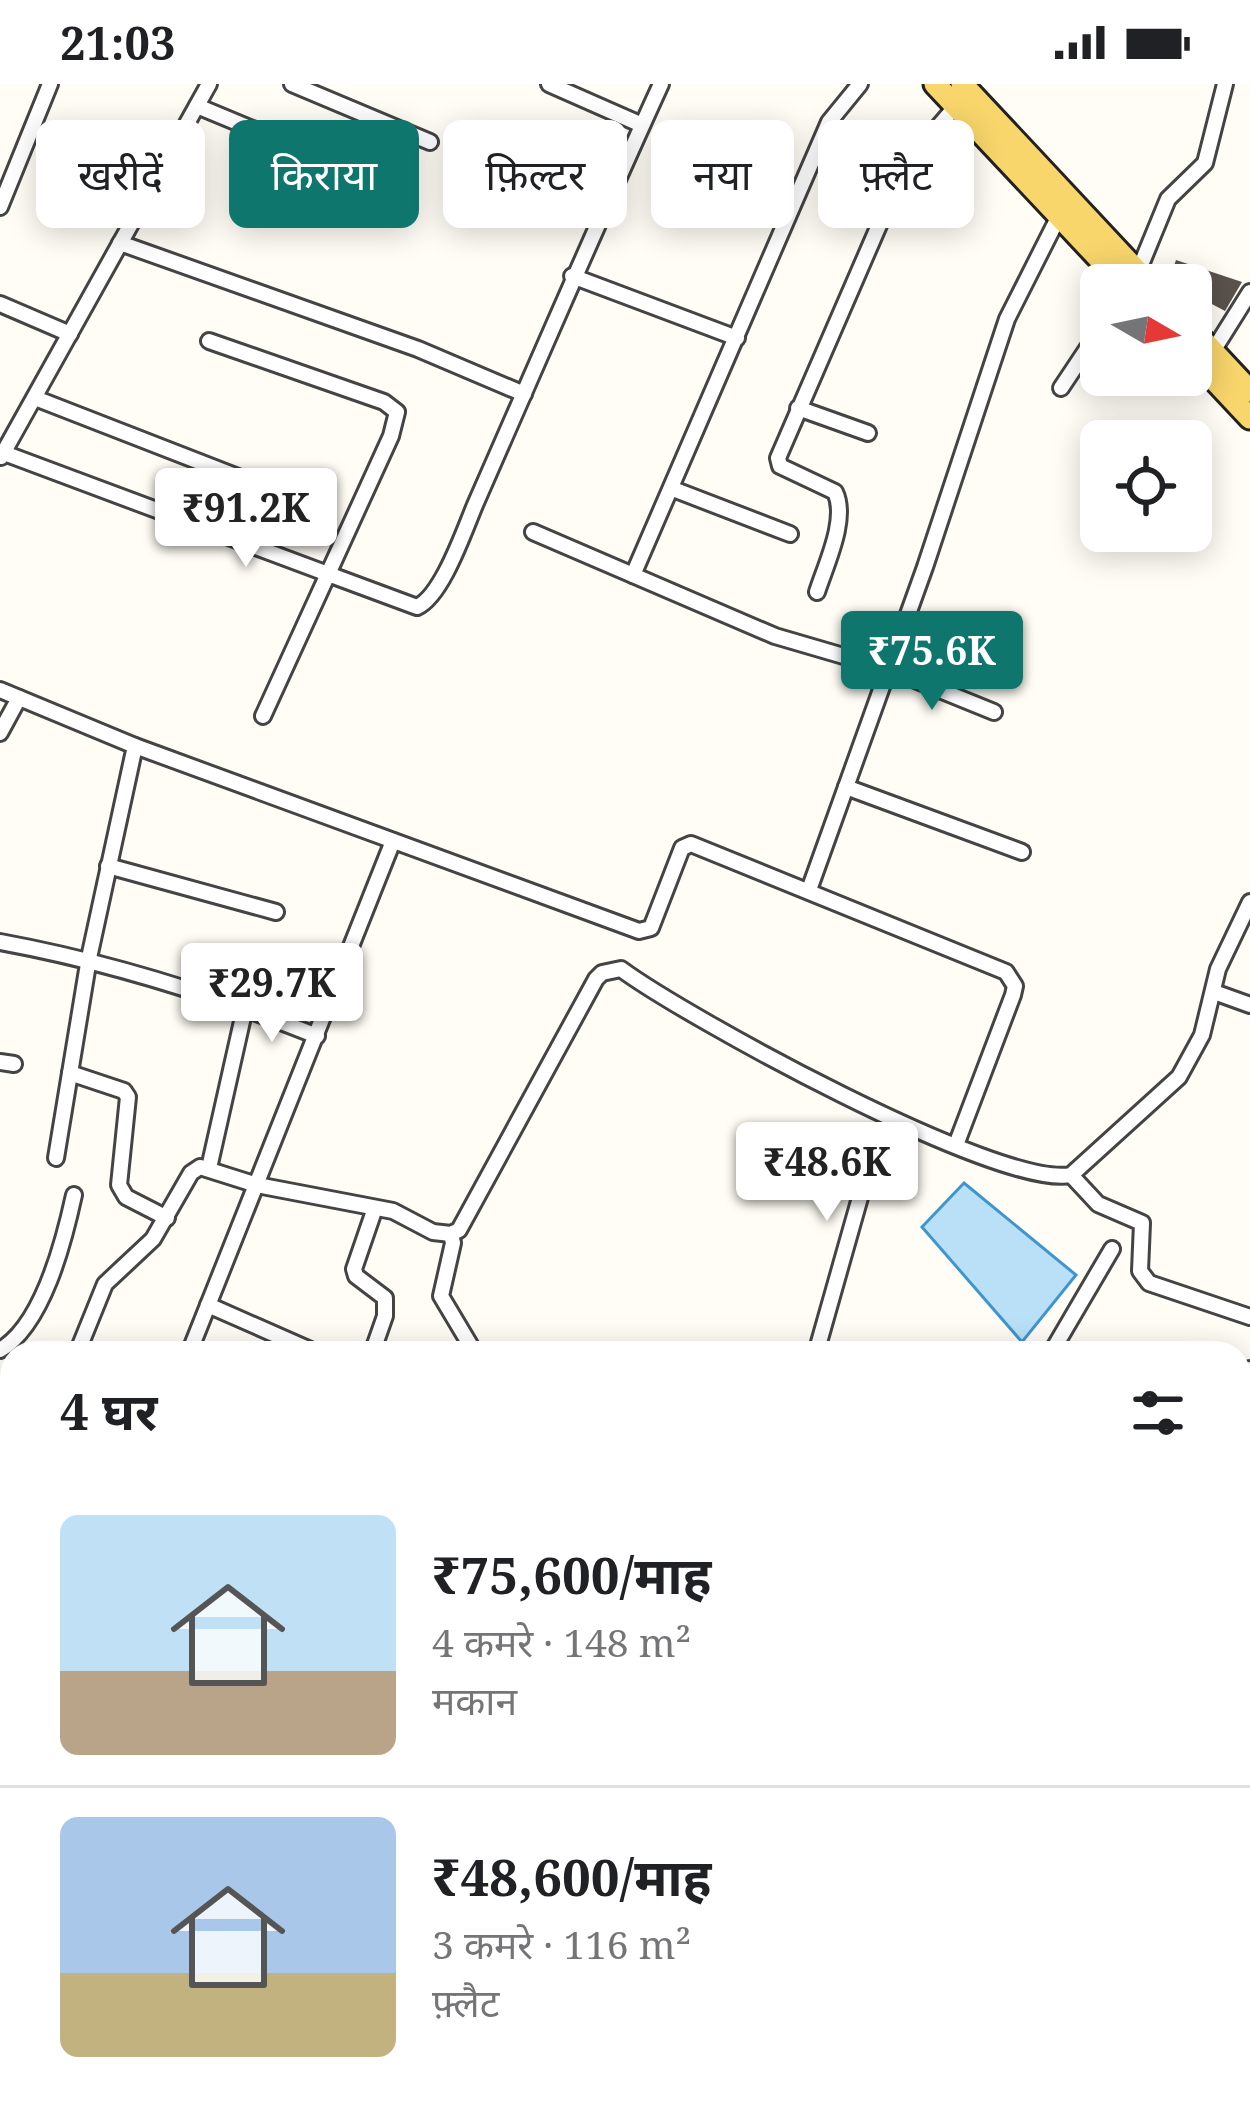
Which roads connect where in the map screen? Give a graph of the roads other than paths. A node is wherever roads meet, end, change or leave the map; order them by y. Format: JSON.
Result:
{"nodes":[{"id":1,"x":50,"y":84,"type":"edge"},
{"id":2,"x":292,"y":84,"type":"edge"},
{"id":3,"x":550,"y":84,"type":"edge"},
{"id":4,"x":661,"y":84,"type":"edge"},
{"id":5,"x":860,"y":84,"type":"edge"},
{"id":6,"x":935,"y":84,"type":"edge"},
{"id":7,"x":1225,"y":84,"type":"edge"},
{"id":8,"x":201,"y":92,"type":"edge"},
{"id":9,"x":959,"y":95,"type":"edge"},
{"id":10,"x":254,"y":120,"type":"edge"},
{"id":11,"x":642,"y":125,"type":"junction"},
{"id":12,"x":430,"y":142,"type":"dead end"},
{"id":13,"x":0,"y":207,"type":"edge"},
{"id":14,"x":1059,"y":216,"type":"junction"},
{"id":15,"x":120,"y":243,"type":"junction"},
{"id":16,"x":1117,"y":264,"type":"edge"},
{"id":17,"x":1122,"y":264,"type":"edge"},
{"id":18,"x":1144,"y":264,"type":"edge"},
{"id":19,"x":572,"y":276,"type":"junction"},
{"id":20,"x":1250,"y":292,"type":"edge"},
{"id":21,"x":0,"y":304,"type":"edge"},
{"id":22,"x":70,"y":334,"type":"junction"},
{"id":23,"x":737,"y":338,"type":"junction"},
{"id":24,"x":1212,"y":340,"type":"edge"},
{"id":25,"x":209,"y":341,"type":"dead end"},
{"id":26,"x":1080,"y":360,"type":"edge"},
{"id":27,"x":1212,"y":361,"type":"edge"},
{"id":28,"x":1212,"y":367,"type":"edge"},
{"id":29,"x":1061,"y":388,"type":"dead end"},
{"id":30,"x":1250,"y":391,"type":"edge"},
{"id":31,"x":524,"y":394,"type":"junction"},
{"id":32,"x":35,"y":398,"type":"junction"},
{"id":33,"x":798,"y":408,"type":"junction"},
{"id":34,"x":1250,"y":418,"type":"edge"},
{"id":35,"x":868,"y":433,"type":"dead end"},
{"id":36,"x":2,"y":456,"type":"edge"},
{"id":37,"x":250,"y":482,"type":"dead end"},
{"id":38,"x":673,"y":488,"type":"junction"},
{"id":39,"x":532,"y":532,"type":"dead end"},
{"id":40,"x":790,"y":534,"type":"dead end"},
{"id":41,"x":328,"y":574,"type":"junction"},
{"id":42,"x":633,"y":575,"type":"junction"},
{"id":43,"x":818,"y":592,"type":"dead end"},
{"id":44,"x":888,"y":669,"type":"junction"},
{"id":45,"x":0,"y":690,"type":"edge"},
{"id":46,"x":19,"y":698,"type":"junction"},
{"id":47,"x":994,"y":712,"type":"dead end"},
{"id":48,"x":263,"y":716,"type":"dead end"},
{"id":49,"x":0,"y":733,"type":"edge"},
{"id":50,"x":135,"y":746,"type":"junction"},
{"id":51,"x":846,"y":787,"type":"junction"},
{"id":52,"x":393,"y":841,"type":"junction"},
{"id":53,"x":1022,"y":852,"type":"dead end"},
{"id":54,"x":108,"y":866,"type":"junction"},
{"id":55,"x":809,"y":890,"type":"junction"},
{"id":56,"x":1250,"y":902,"type":"edge"},
{"id":57,"x":276,"y":912,"type":"dead end"},
{"id":58,"x":0,"y":942,"type":"edge"},
{"id":59,"x":89,"y":958,"type":"junction"},
{"id":60,"x":1214,"y":992,"type":"junction"},
{"id":61,"x":1250,"y":1005,"type":"edge"},
{"id":62,"x":245,"y":1008,"type":"junction"},
{"id":63,"x":317,"y":1036,"type":"junction"},
{"id":64,"x":70,"y":1073,"type":"junction"},
{"id":65,"x":904,"y":1125,"type":"junction"},
{"id":66,"x":956,"y":1145,"type":"junction"},
{"id":67,"x":56,"y":1159,"type":"dead end"},
{"id":68,"x":208,"y":1168,"type":"junction"},
{"id":69,"x":1071,"y":1175,"type":"junction"},
{"id":70,"x":257,"y":1185,"type":"junction"},
{"id":71,"x":74,"y":1195,"type":"dead end"},
{"id":72,"x":375,"y":1208,"type":"junction"},
{"id":73,"x":167,"y":1218,"type":"junction"},
{"id":74,"x":451,"y":1234,"type":"junction"},
{"id":75,"x":1112,"y":1250,"type":"dead end"},
{"id":76,"x":208,"y":1305,"type":"junction"},
{"id":77,"x":1250,"y":1318,"type":"edge"},
{"id":78,"x":11,"y":1341,"type":"edge"},
{"id":79,"x":82,"y":1341,"type":"edge"},
{"id":80,"x":194,"y":1341,"type":"edge"},
{"id":81,"x":290,"y":1341,"type":"edge"},
{"id":82,"x":376,"y":1341,"type":"edge"},
{"id":83,"x":468,"y":1341,"type":"edge"},
{"id":84,"x":819,"y":1341,"type":"edge"},
{"id":85,"x":1058,"y":1341,"type":"edge"}],
"edges":[{"from":1,"to":13,"type":"street"},
{"from":2,"to":12,"type":"street"},
{"from":3,"to":11,"type":"street"},
{"from":4,"to":11,"type":"street"},
{"from":5,"to":23,"type":"street"},
{"from":6,"to":9,"type":"main road"},
{"from":7,"to":18,"type":"street"},
{"from":8,"to":10,"type":"street"},
{"from":8,"to":15,"type":"street"},
{"from":9,"to":14,"type":"main road"},
{"from":9,"to":17,"type":"main road"},
{"from":9,"to":33,"type":"street"},
{"from":11,"to":19,"type":"street"},
{"from":14,"to":16,"type":"main road"},
{"from":14,"to":44,"type":"street"},
{"from":15,"to":22,"type":"street"},
{"from":15,"to":31,"type":"street"},
{"from":19,"to":23,"type":"street"},
{"from":19,"to":31,"type":"street"},
{"from":20,"to":24,"type":"street"},
{"from":21,"to":22,"type":"street"},
{"from":22,"to":32,"type":"street"},
{"from":23,"to":38,"type":"street"},
{"from":25,"to":41,"type":"street"},
{"from":26,"to":29,"type":"street"},
{"from":27,"to":30,"type":"main road"},
{"from":28,"to":34,"type":"main road"},
{"from":31,"to":41,"type":"street"},
{"from":32,"to":36,"type":"street"},
{"from":32,"to":37,"type":"street"},
{"from":33,"to":35,"type":"street"},
{"from":33,"to":43,"type":"street"},
{"from":36,"to":41,"type":"street"},
{"from":38,"to":40,"type":"street"},
{"from":38,"to":42,"type":"street"},
{"from":39,"to":42,"type":"street"},
{"from":41,"to":48,"type":"street"},
{"from":42,"to":44,"type":"street"},
{"from":44,"to":47,"type":"street"},
{"from":44,"to":51,"type":"street"},
{"from":45,"to":46,"type":"street"},
{"from":46,"to":49,"type":"street"},
{"from":46,"to":50,"type":"street"},
{"from":50,"to":52,"type":"street"},
{"from":50,"to":54,"type":"street"},
{"from":51,"to":53,"type":"street"},
{"from":51,"to":55,"type":"street"},
{"from":52,"to":55,"type":"street"},
{"from":52,"to":63,"type":"street"},
{"from":54,"to":57,"type":"street"},
{"from":54,"to":59,"type":"street"},
{"from":55,"to":66,"type":"street"},
{"from":56,"to":60,"type":"street"},
{"from":58,"to":59,"type":"street"},
{"from":59,"to":62,"type":"street"},
{"from":59,"to":64,"type":"street"},
{"from":60,"to":61,"type":"street"},
{"from":60,"to":69,"type":"street"},
{"from":62,"to":63,"type":"street"},
{"from":62,"to":68,"type":"street"},
{"from":63,"to":70,"type":"street"},
{"from":64,"to":67,"type":"street"},
{"from":64,"to":73,"type":"street"},
{"from":65,"to":66,"type":"street"},
{"from":65,"to":74,"type":"street"},
{"from":65,"to":84,"type":"street"},
{"from":66,"to":69,"type":"street"},
{"from":68,"to":70,"type":"street"},
{"from":68,"to":73,"type":"street"},
{"from":69,"to":77,"type":"street"},
{"from":70,"to":72,"type":"street"},
{"from":70,"to":76,"type":"street"},
{"from":71,"to":78,"type":"street"},
{"from":72,"to":74,"type":"street"},
{"from":72,"to":82,"type":"street"},
{"from":73,"to":79,"type":"street"},
{"from":74,"to":83,"type":"street"},
{"from":75,"to":85,"type":"street"},
{"from":76,"to":80,"type":"street"},
{"from":76,"to":81,"type":"street"}]}
